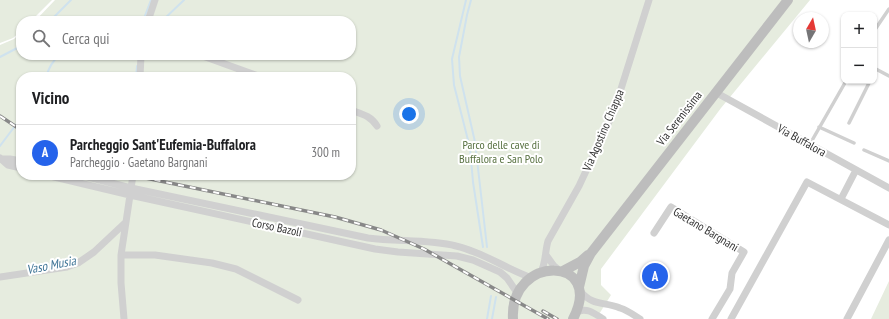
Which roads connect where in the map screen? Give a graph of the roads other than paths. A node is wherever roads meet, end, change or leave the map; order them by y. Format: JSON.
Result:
{"nodes":[{"id":1,"x":154,"y":0,"type":"edge"},
{"id":2,"x":649,"y":0,"type":"edge"},
{"id":3,"x":788,"y":0,"type":"edge"},
{"id":4,"x":889,"y":9,"type":"edge"},
{"id":5,"x":149,"y":16,"type":"edge"},
{"id":6,"x":877,"y":27,"type":"edge"},
{"id":7,"x":141,"y":60,"type":"edge"},
{"id":8,"x":214,"y":60,"type":"edge"},
{"id":9,"x":877,"y":69,"type":"edge"},
{"id":10,"x":140,"y":72,"type":"edge"},
{"id":11,"x":247,"y":72,"type":"edge"},
{"id":12,"x":889,"y":76,"type":"edge"},
{"id":13,"x":844,"y":84,"type":"edge"},
{"id":14,"x":868,"y":84,"type":"edge"},
{"id":15,"x":715,"y":92,"type":"junction"},
{"id":16,"x":356,"y":112,"type":"edge"},
{"id":17,"x":849,"y":123,"type":"dead end"},
{"id":18,"x":377,"y":126,"type":"dead end"},
{"id":19,"x":819,"y":127,"type":"junction"},
{"id":20,"x":854,"y":143,"type":"dead end"},
{"id":21,"x":810,"y":144,"type":"junction"},
{"id":22,"x":864,"y":150,"type":"dead end"},
{"id":23,"x":1,"y":158,"type":"edge"},
{"id":24,"x":16,"y":160,"type":"edge"},
{"id":25,"x":889,"y":161,"type":"edge"},
{"id":26,"x":16,"y":167,"type":"edge"},
{"id":27,"x":856,"y":170,"type":"junction"},
{"id":28,"x":67,"y":180,"type":"edge"},
{"id":29,"x":100,"y":180,"type":"edge"},
{"id":30,"x":132,"y":180,"type":"edge"},
{"id":31,"x":131,"y":188,"type":"junction"},
{"id":32,"x":889,"y":188,"type":"edge"},
{"id":33,"x":130,"y":195,"type":"junction"},
{"id":34,"x":841,"y":199,"type":"junction"},
{"id":35,"x":126,"y":222,"type":"junction"},
{"id":36,"x":889,"y":225,"type":"edge"},
{"id":37,"x":654,"y":233,"type":"dead end"},
{"id":38,"x":889,"y":240,"type":"edge"},
{"id":39,"x":591,"y":252,"type":"junction"},
{"id":40,"x":121,"y":254,"type":"junction"},
{"id":41,"x":546,"y":255,"type":"junction"},
{"id":42,"x":561,"y":270,"type":"junction"},
{"id":43,"x":542,"y":272,"type":"junction"},
{"id":44,"x":0,"y":277,"type":"edge"},
{"id":45,"x":532,"y":278,"type":"junction"},
{"id":46,"x":579,"y":289,"type":"junction"},
{"id":47,"x":518,"y":294,"type":"junction"},
{"id":48,"x":298,"y":300,"type":"dead end"},
{"id":49,"x":575,"y":316,"type":"edge"},
{"id":50,"x":124,"y":319,"type":"edge"},
{"id":51,"x":513,"y":319,"type":"edge"},
{"id":52,"x":603,"y":319,"type":"edge"},
{"id":53,"x":640,"y":319,"type":"edge"},
{"id":54,"x":712,"y":319,"type":"edge"},
{"id":55,"x":731,"y":319,"type":"edge"},
{"id":56,"x":847,"y":319,"type":"edge"}],
"edges":[{"from":1,"to":5,"type":"street"},
{"from":2,"to":41,"type":"street","name":"Via Agostino Chiappa"},
{"from":3,"to":15,"type":"main road","name":"Via Serenissima"},
{"from":4,"to":6,"type":"lane"},
{"from":7,"to":10,"type":"street"},
{"from":8,"to":11,"type":"street"},
{"from":9,"to":12,"type":"lane"},
{"from":13,"to":19,"type":"lane"},
{"from":14,"to":17,"type":"lane"},
{"from":15,"to":21,"type":"street","name":"Via Buffalora"},
{"from":15,"to":39,"type":"main road","name":"Via Serenissima"},
{"from":16,"to":18,"type":"street"},
{"from":19,"to":20,"type":"lane"},
{"from":19,"to":21,"type":"lane"},
{"from":21,"to":27,"type":"street","name":"Via Buffalora"},
{"from":22,"to":25,"type":"lane"},
{"from":23,"to":24,"type":"street"},
{"from":23,"to":26,"type":"street"},
{"from":27,"to":32,"type":"street","name":"Via Buffalora"},
{"from":27,"to":34,"type":"street"},
{"from":28,"to":33,"type":"street","name":"Corso Bazoli"},
{"from":29,"to":31,"type":"street","name":"Corso Bazoli"},
{"from":30,"to":31,"type":"street"},
{"from":31,"to":33,"type":"street"},
{"from":31,"to":45,"type":"street","name":"Corso Bazoli"},
{"from":33,"to":35,"type":"street"},
{"from":33,"to":47,"type":"street","name":"Corso Bazoli"},
{"from":34,"to":36,"type":"street"},
{"from":34,"to":55,"type":"street"},
{"from":35,"to":40,"type":"street"},
{"from":35,"to":44,"type":"street"},
{"from":37,"to":54,"type":"street","name":"Gaetano Bargnani"},
{"from":38,"to":56,"type":"street"},
{"from":39,"to":42,"type":"main road","name":"Via Serenissima"},
{"from":39,"to":46,"type":"main road","name":"Via Serenissima"},
{"from":40,"to":48,"type":"street"},
{"from":40,"to":50,"type":"street"},
{"from":41,"to":42,"type":"street"},
{"from":41,"to":43,"type":"street","name":"Via Agostino Chiappa"},
{"from":42,"to":43,"type":"main road","name":"Via Serenissima"},
{"from":42,"to":46,"type":"main road"},
{"from":43,"to":45,"type":"main road","name":"Via Serenissima"},
{"from":45,"to":47,"type":"main road","name":"Via Serenissima"},
{"from":46,"to":49,"type":"main road","name":"Via Serenissima"},
{"from":46,"to":53,"type":"street"},
{"from":47,"to":51,"type":"main road","name":"Via Serenissima"},
{"from":49,"to":52,"type":"street"}]}
